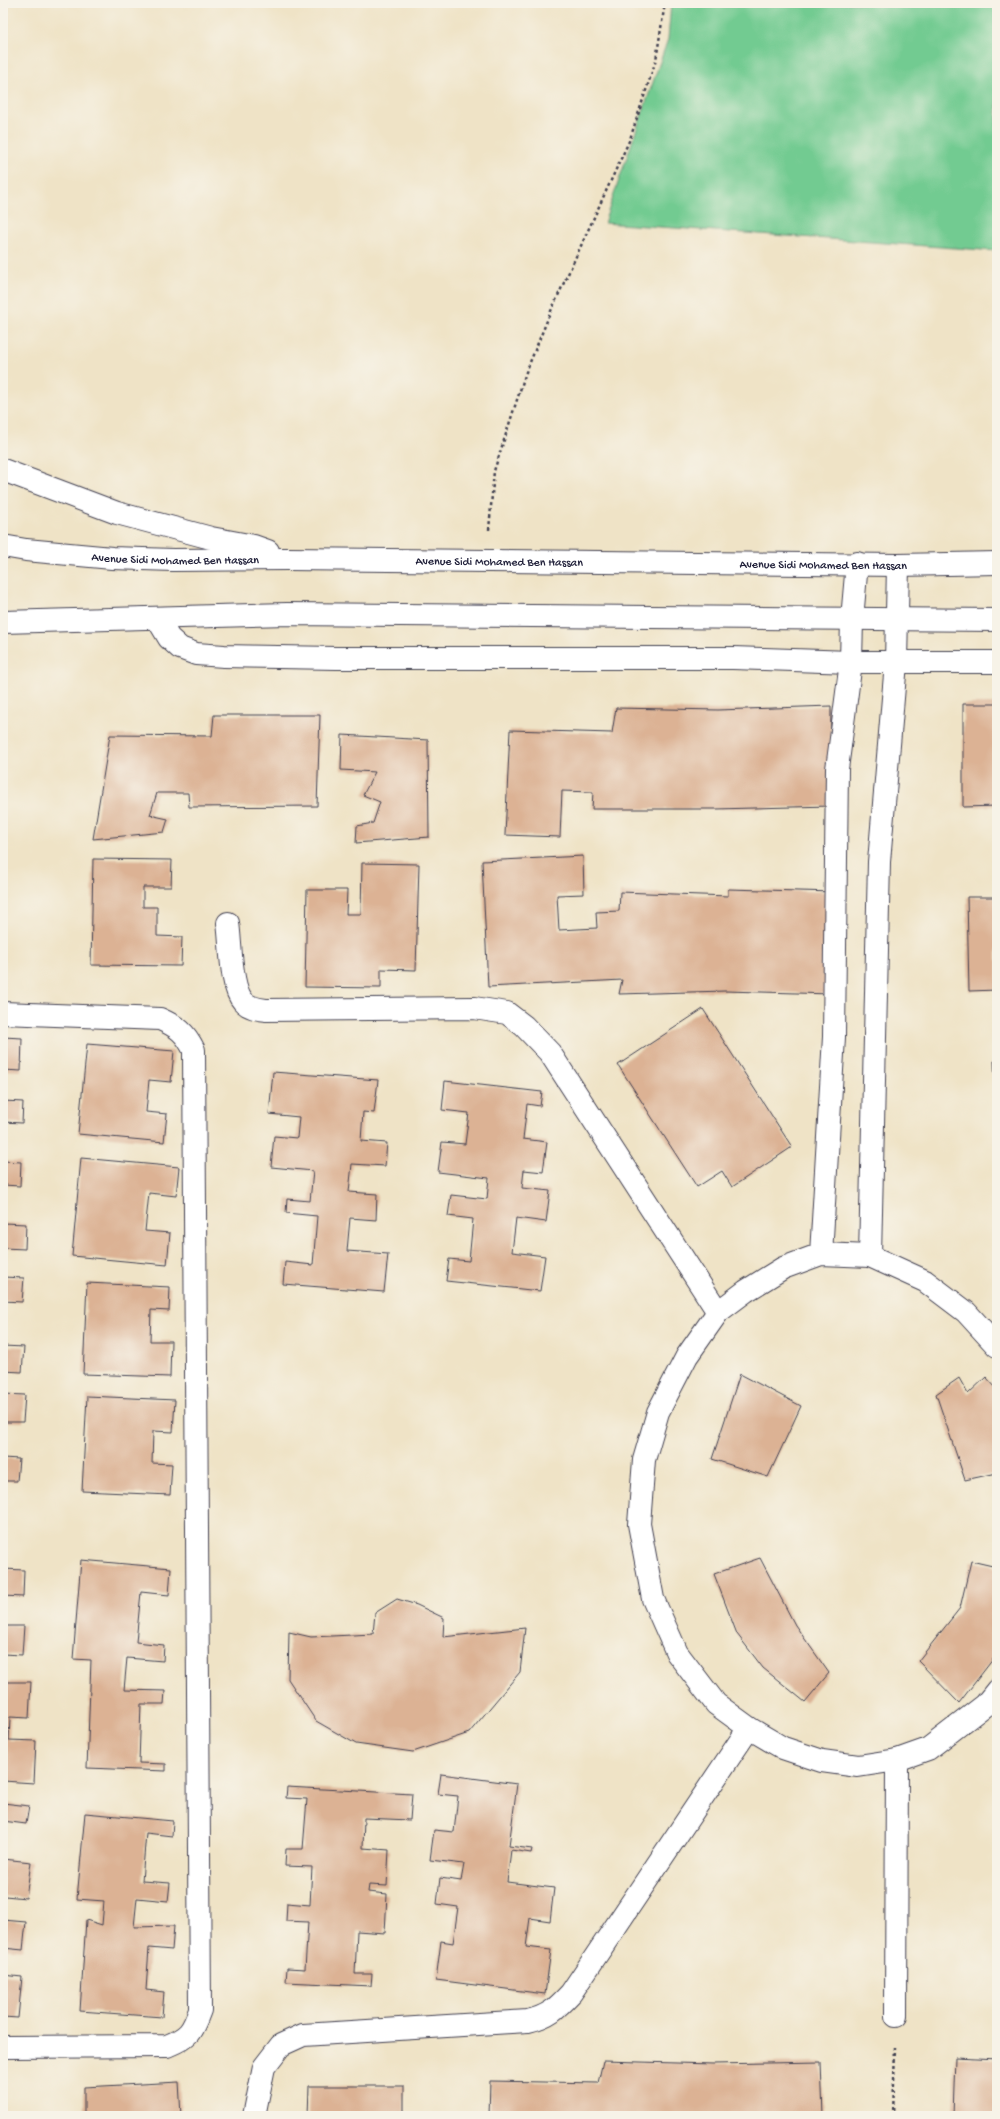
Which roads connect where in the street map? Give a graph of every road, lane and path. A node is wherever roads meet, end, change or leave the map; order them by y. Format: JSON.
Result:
{"nodes":[{"id":1,"x":665,"y":3,"type":"edge"},
{"id":2,"x":3,"y":470,"type":"edge"},
{"id":3,"x":3,"y":546,"type":"edge"},
{"id":4,"x":288,"y":558,"type":"junction"},
{"id":5,"x":486,"y":560,"type":"junction"},
{"id":6,"x":857,"y":563,"type":"junction"},
{"id":7,"x":997,"y":563,"type":"edge"},
{"id":8,"x":898,"y":565,"type":"junction"},
{"id":9,"x":157,"y":618,"type":"junction"},
{"id":10,"x":852,"y":619,"type":"junction"},
{"id":11,"x":896,"y":619,"type":"junction"},
{"id":12,"x":997,"y":620,"type":"edge"},
{"id":13,"x":3,"y":622,"type":"edge"},
{"id":14,"x":851,"y":662,"type":"junction"},
{"id":15,"x":896,"y":662,"type":"junction"},
{"id":16,"x":997,"y":662,"type":"edge"},
{"id":17,"x":228,"y":922,"type":"dead end"},
{"id":18,"x":3,"y":1013,"type":"edge"},
{"id":19,"x":821,"y":1254,"type":"junction"},
{"id":20,"x":870,"y":1256,"type":"junction"},
{"id":21,"x":718,"y":1312,"type":"junction"},
{"id":22,"x":997,"y":1346,"type":"edge"},
{"id":23,"x":997,"y":1690,"type":"edge"},
{"id":24,"x":749,"y":1728,"type":"junction"},
{"id":25,"x":897,"y":1760,"type":"junction"},
{"id":26,"x":896,"y":2016,"type":"joint"},
{"id":27,"x":3,"y":2047,"type":"edge"},
{"id":28,"x":254,"y":2116,"type":"edge"},
{"id":29,"x":893,"y":2116,"type":"edge"}],
"edges":[{"from":1,"to":5,"type":"path"},
{"from":2,"to":4,"type":"street"},
{"from":3,"to":4,"type":"street","name":"Avenue Sidi Mohamed Ben Hassan"},
{"from":4,"to":5,"type":"street","name":"Avenue Sidi Mohamed Ben Hassan"},
{"from":5,"to":6,"type":"street","name":"Avenue Sidi Mohamed Ben Hassan"},
{"from":6,"to":8,"type":"street","name":"Avenue Sidi Mohamed Ben Hassan"},
{"from":6,"to":10,"type":"street"},
{"from":7,"to":8,"type":"street","name":"Avenue Sidi Mohamed Ben Hassan"},
{"from":8,"to":11,"type":"street"},
{"from":9,"to":10,"type":"street"},
{"from":9,"to":13,"type":"street"},
{"from":9,"to":14,"type":"street"},
{"from":10,"to":11,"type":"street"},
{"from":10,"to":14,"type":"street"},
{"from":11,"to":12,"type":"street"},
{"from":11,"to":15,"type":"street"},
{"from":14,"to":15,"type":"street"},
{"from":14,"to":19,"type":"street"},
{"from":15,"to":16,"type":"street"},
{"from":15,"to":20,"type":"street"},
{"from":17,"to":21,"type":"street"},
{"from":18,"to":27,"type":"street"},
{"from":19,"to":20,"type":"street"},
{"from":19,"to":21,"type":"street"},
{"from":20,"to":22,"type":"street"},
{"from":21,"to":24,"type":"street"},
{"from":23,"to":25,"type":"street"},
{"from":24,"to":25,"type":"street"},
{"from":24,"to":28,"type":"street"},
{"from":25,"to":26,"type":"street"},
{"from":26,"to":29,"type":"path"}]}
